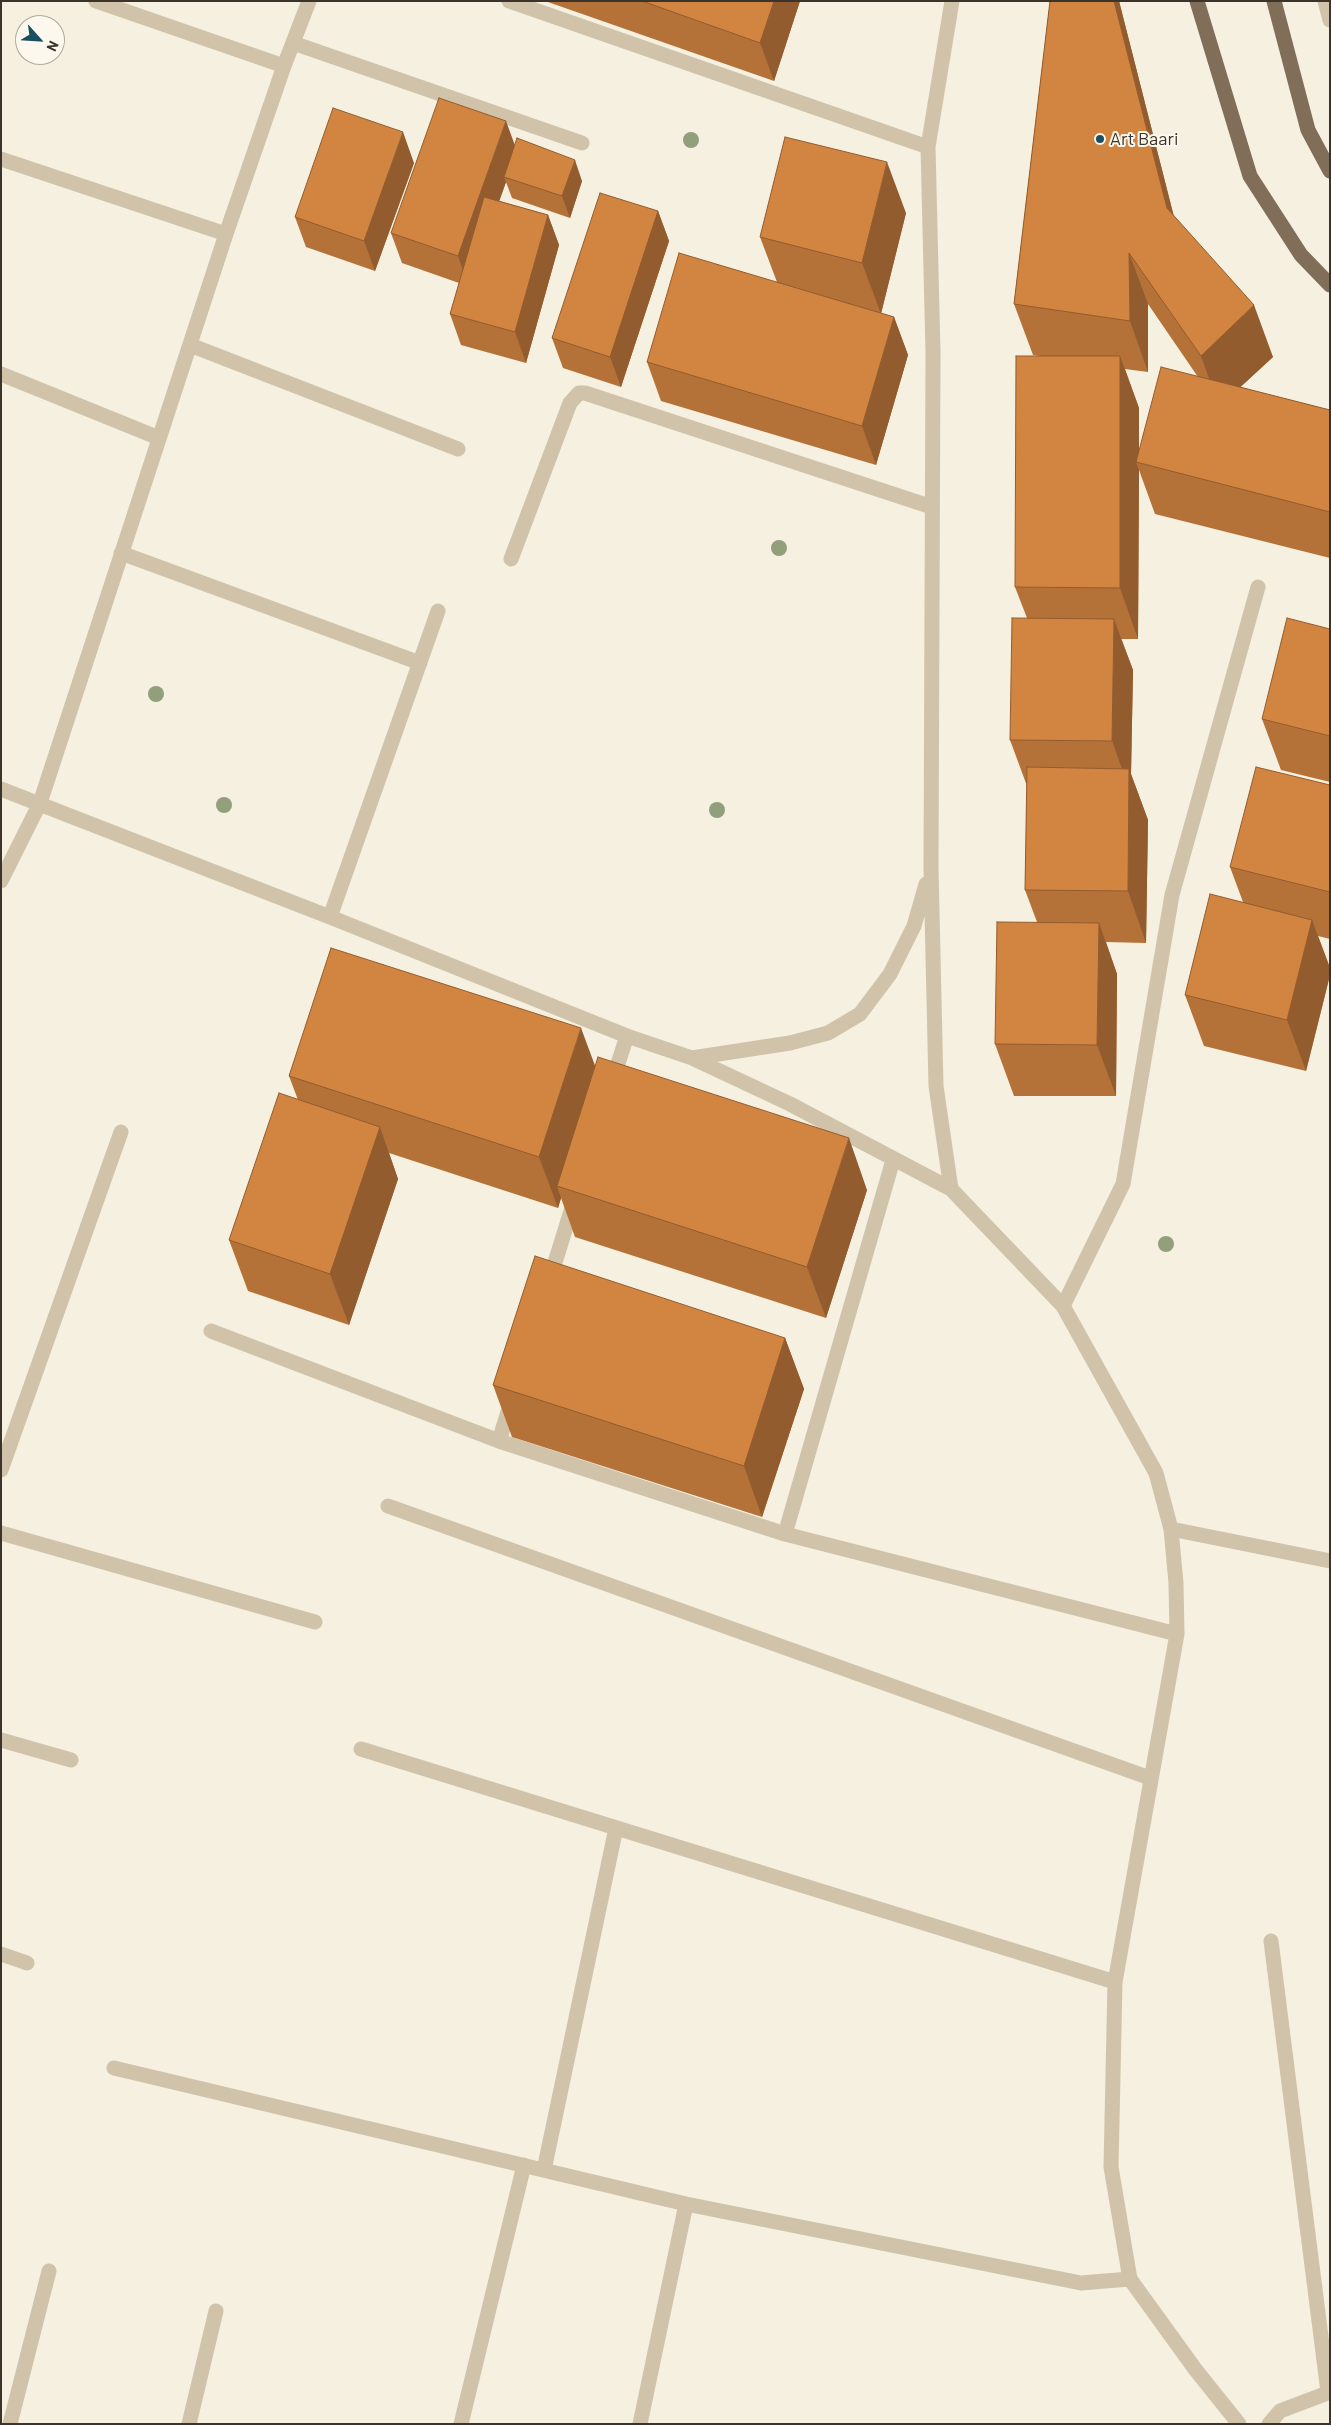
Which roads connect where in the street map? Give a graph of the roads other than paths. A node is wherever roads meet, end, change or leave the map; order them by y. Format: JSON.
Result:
{"nodes":[{"id":1,"x":96,"y":1,"type":"edge"},
{"id":2,"x":309,"y":1,"type":"edge"},
{"id":3,"x":509,"y":1,"type":"edge"},
{"id":4,"x":952,"y":1,"type":"edge"},
{"id":5,"x":1197,"y":1,"type":"edge"},
{"id":6,"x":1274,"y":1,"type":"edge"},
{"id":7,"x":1324,"y":1,"type":"edge"},
{"id":8,"x":1330,"y":20,"type":"edge"},
{"id":9,"x":292,"y":43,"type":"junction"},
{"id":10,"x":284,"y":66,"type":"junction"},
{"id":11,"x":582,"y":143,"type":"dead end"},
{"id":12,"x":928,"y":147,"type":"junction"},
{"id":13,"x":1,"y":159,"type":"edge"},
{"id":14,"x":1330,"y":171,"type":"edge"},
{"id":15,"x":226,"y":234,"type":"junction"},
{"id":16,"x":1330,"y":285,"type":"edge"},
{"id":17,"x":190,"y":345,"type":"junction"},
{"id":18,"x":1,"y":374,"type":"edge"},
{"id":19,"x":159,"y":438,"type":"junction"},
{"id":20,"x":458,"y":449,"type":"dead end"},
{"id":21,"x":932,"y":507,"type":"junction"},
{"id":22,"x":122,"y":553,"type":"junction"},
{"id":23,"x":511,"y":559,"type":"dead end"},
{"id":24,"x":1258,"y":587,"type":"dead end"},
{"id":25,"x":438,"y":611,"type":"dead end"},
{"id":26,"x":420,"y":663,"type":"junction"},
{"id":27,"x":1,"y":789,"type":"edge"},
{"id":28,"x":40,"y":803,"type":"junction"},
{"id":29,"x":931,"y":868,"type":"junction"},
{"id":30,"x":1,"y":880,"type":"edge"},
{"id":31,"x":330,"y":917,"type":"junction"},
{"id":32,"x":627,"y":1036,"type":"junction"},
{"id":33,"x":692,"y":1058,"type":"junction"},
{"id":34,"x":609,"y":1093,"type":"edge"},
{"id":35,"x":121,"y":1132,"type":"dead end"},
{"id":36,"x":893,"y":1160,"type":"junction"},
{"id":37,"x":579,"y":1187,"type":"edge"},
{"id":38,"x":951,"y":1190,"type":"junction"},
{"id":39,"x":543,"y":1300,"type":"edge"},
{"id":40,"x":1062,"y":1306,"type":"junction"},
{"id":41,"x":211,"y":1331,"type":"dead end"},
{"id":42,"x":516,"y":1384,"type":"edge"},
{"id":43,"x":499,"y":1441,"type":"junction"},
{"id":44,"x":1,"y":1470,"type":"edge"},
{"id":45,"x":388,"y":1506,"type":"dead end"},
{"id":46,"x":1171,"y":1529,"type":"junction"},
{"id":47,"x":1,"y":1533,"type":"edge"},
{"id":48,"x":785,"y":1534,"type":"junction"},
{"id":49,"x":1330,"y":1561,"type":"edge"},
{"id":50,"x":315,"y":1622,"type":"dead end"},
{"id":51,"x":1177,"y":1634,"type":"junction"},
{"id":52,"x":1,"y":1740,"type":"edge"},
{"id":53,"x":361,"y":1750,"type":"dead end"},
{"id":54,"x":72,"y":1760,"type":"dead end"},
{"id":55,"x":1150,"y":1778,"type":"junction"},
{"id":56,"x":616,"y":1828,"type":"junction"},
{"id":57,"x":1271,"y":1941,"type":"dead end"},
{"id":58,"x":1,"y":1954,"type":"edge"},
{"id":59,"x":28,"y":1963,"type":"dead end"},
{"id":60,"x":1115,"y":1982,"type":"junction"},
{"id":61,"x":114,"y":2068,"type":"dead end"},
{"id":62,"x":524,"y":2166,"type":"junction"},
{"id":63,"x":544,"y":2170,"type":"junction"},
{"id":64,"x":686,"y":2204,"type":"junction"},
{"id":65,"x":49,"y":2271,"type":"dead end"},
{"id":66,"x":1130,"y":2279,"type":"junction"},
{"id":67,"x":216,"y":2311,"type":"dead end"},
{"id":68,"x":1329,"y":2392,"type":"edge"},
{"id":69,"x":10,"y":2424,"type":"edge"},
{"id":70,"x":190,"y":2424,"type":"edge"},
{"id":71,"x":461,"y":2424,"type":"edge"},
{"id":72,"x":640,"y":2424,"type":"edge"},
{"id":73,"x":1239,"y":2424,"type":"edge"},
{"id":74,"x":1269,"y":2424,"type":"edge"}],
"edges":[{"from":1,"to":10,"type":"street"},
{"from":2,"to":9,"type":"street"},
{"from":3,"to":12,"type":"street"},
{"from":4,"to":12,"type":"street"},
{"from":5,"to":16,"type":"main road"},
{"from":6,"to":14,"type":"main road"},
{"from":7,"to":8,"type":"street"},
{"from":9,"to":10,"type":"street"},
{"from":9,"to":11,"type":"street"},
{"from":10,"to":15,"type":"street"},
{"from":12,"to":21,"type":"street"},
{"from":13,"to":15,"type":"street"},
{"from":15,"to":17,"type":"street"},
{"from":17,"to":19,"type":"street"},
{"from":17,"to":20,"type":"street"},
{"from":18,"to":19,"type":"street"},
{"from":19,"to":22,"type":"street"},
{"from":21,"to":23,"type":"street"},
{"from":21,"to":29,"type":"street"},
{"from":22,"to":26,"type":"street"},
{"from":22,"to":28,"type":"street"},
{"from":24,"to":40,"type":"street"},
{"from":25,"to":26,"type":"street"},
{"from":26,"to":31,"type":"street"},
{"from":27,"to":28,"type":"street"},
{"from":28,"to":30,"type":"street"},
{"from":28,"to":31,"type":"street"},
{"from":29,"to":33,"type":"street"},
{"from":29,"to":38,"type":"street"},
{"from":31,"to":32,"type":"street"},
{"from":32,"to":33,"type":"street"},
{"from":32,"to":34,"type":"street"},
{"from":33,"to":36,"type":"street"},
{"from":35,"to":44,"type":"street"},
{"from":36,"to":38,"type":"street"},
{"from":36,"to":48,"type":"street"},
{"from":37,"to":39,"type":"street"},
{"from":38,"to":40,"type":"street"},
{"from":40,"to":46,"type":"street"},
{"from":41,"to":43,"type":"street"},
{"from":42,"to":43,"type":"street"},
{"from":43,"to":48,"type":"street"},
{"from":45,"to":55,"type":"street"},
{"from":46,"to":49,"type":"street"},
{"from":46,"to":51,"type":"street"},
{"from":47,"to":50,"type":"street"},
{"from":48,"to":51,"type":"street"},
{"from":51,"to":55,"type":"street"},
{"from":52,"to":54,"type":"street"},
{"from":53,"to":56,"type":"street"},
{"from":55,"to":60,"type":"street"},
{"from":56,"to":60,"type":"street"},
{"from":56,"to":63,"type":"street"},
{"from":57,"to":68,"type":"street"},
{"from":58,"to":59,"type":"street"},
{"from":60,"to":66,"type":"street"},
{"from":61,"to":62,"type":"street"},
{"from":62,"to":63,"type":"street"},
{"from":62,"to":71,"type":"street"},
{"from":63,"to":64,"type":"street"},
{"from":64,"to":66,"type":"street"},
{"from":64,"to":72,"type":"street"},
{"from":65,"to":69,"type":"street"},
{"from":66,"to":73,"type":"street"},
{"from":67,"to":70,"type":"street"},
{"from":68,"to":74,"type":"street"}]}
